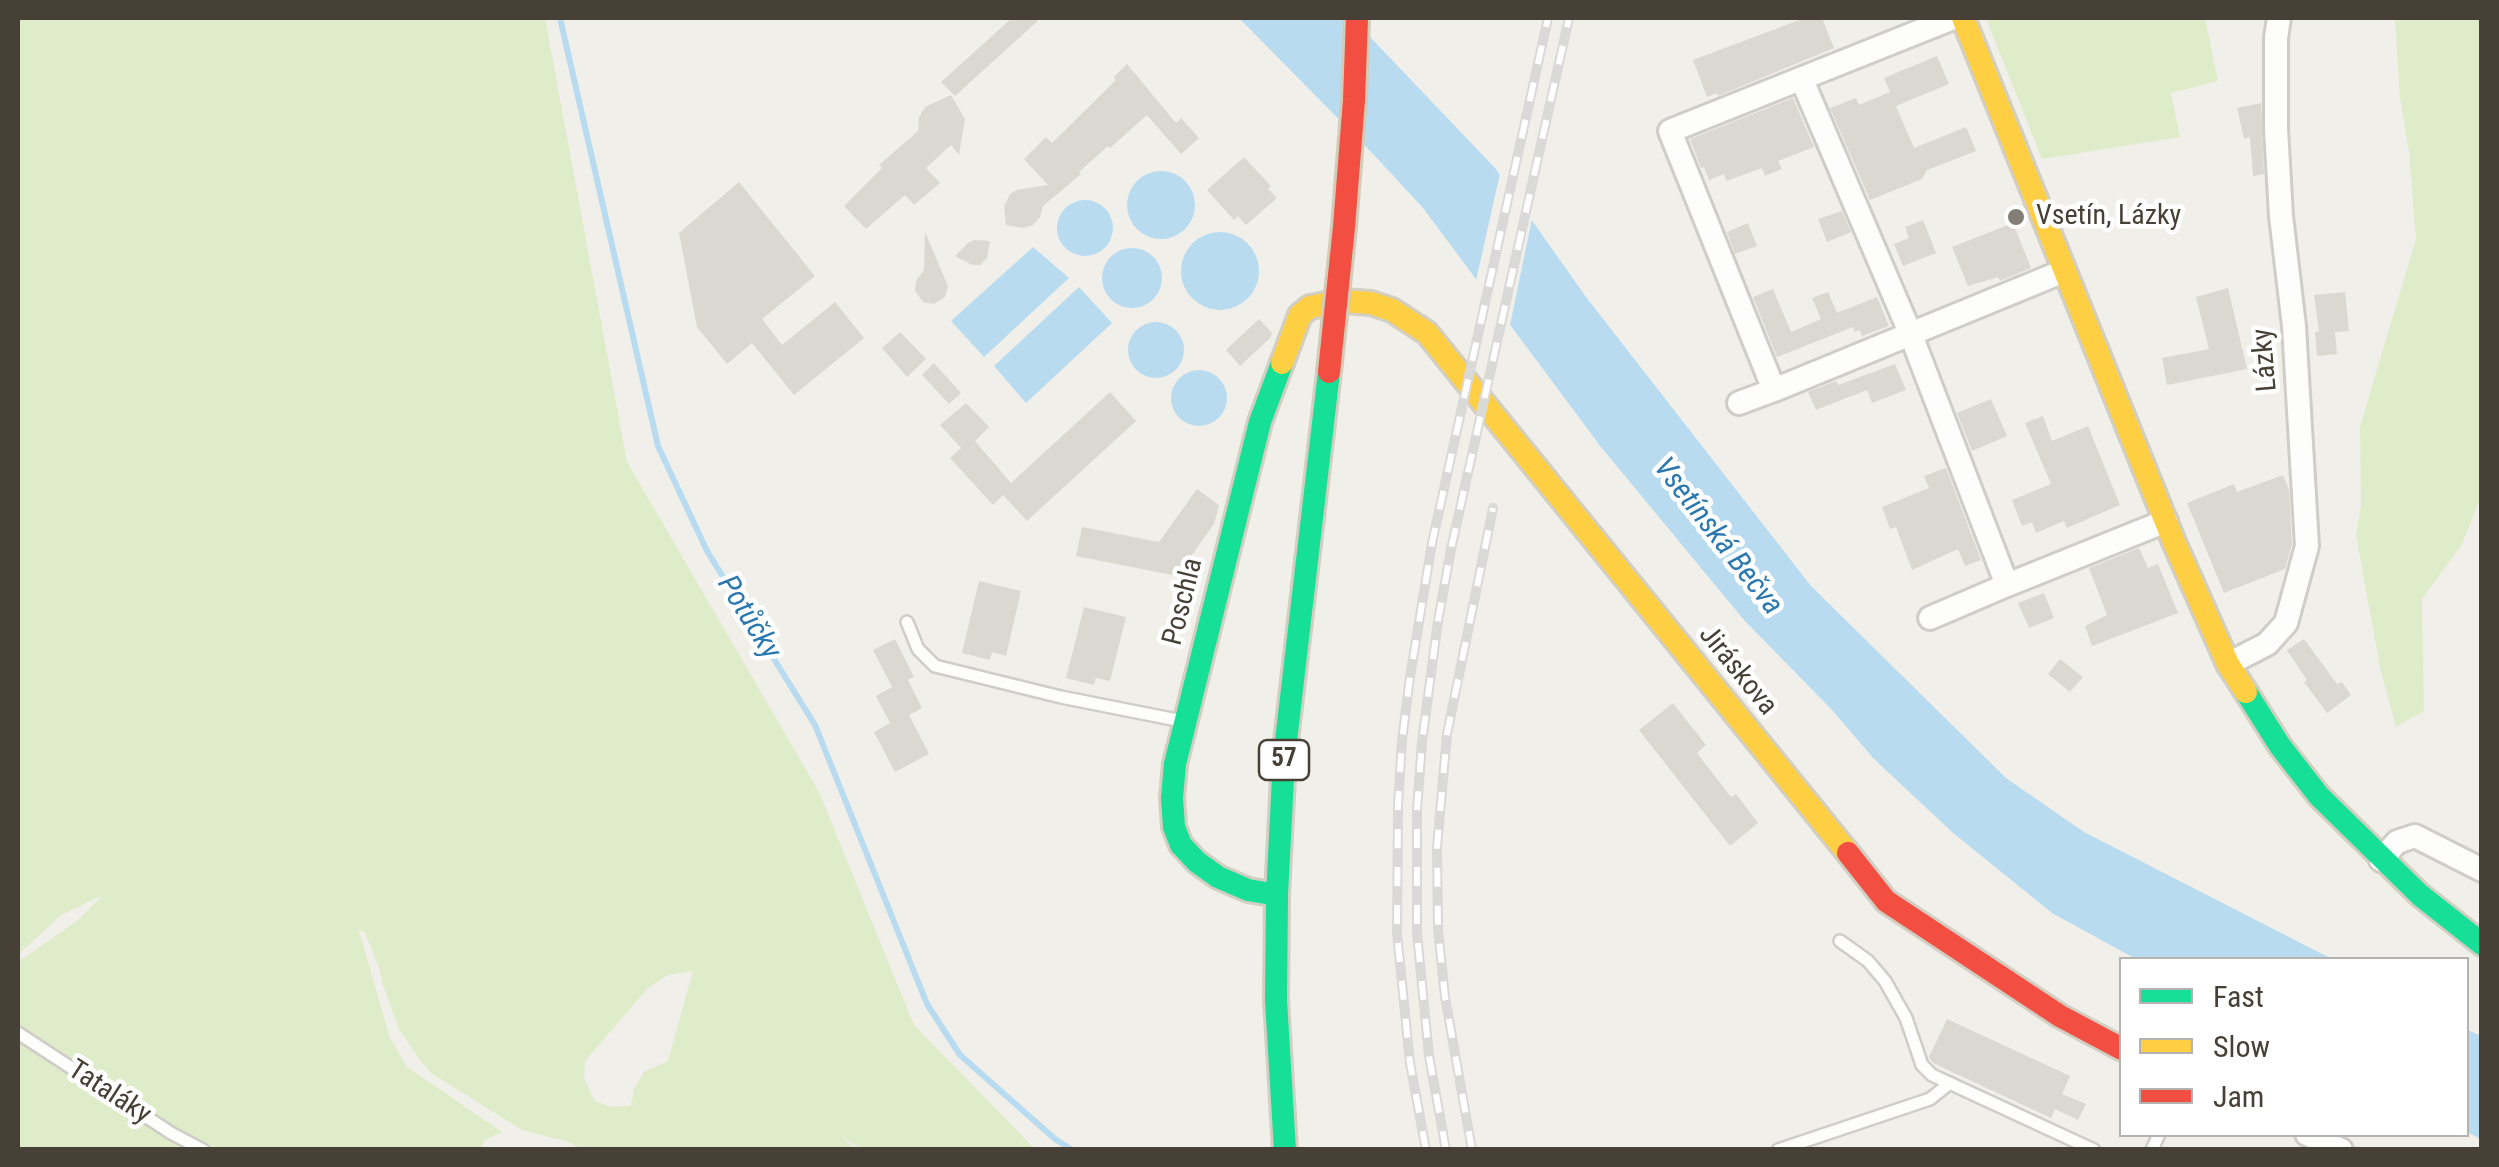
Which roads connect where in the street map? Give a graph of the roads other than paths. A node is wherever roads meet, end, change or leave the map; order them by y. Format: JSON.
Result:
{"nodes":[{"id":1,"x":1358,"y":18,"type":"edge"},
{"id":2,"x":1953,"y":18,"type":"edge"},
{"id":3,"x":1963,"y":18,"type":"edge"},
{"id":4,"x":2279,"y":18,"type":"edge"},
{"id":5,"x":1802,"y":80,"type":"junction"},
{"id":6,"x":2064,"y":271,"type":"junction"},
{"id":7,"x":1342,"y":301,"type":"joint"},
{"id":8,"x":1911,"y":335,"type":"junction"},
{"id":9,"x":1774,"y":390,"type":"junction"},
{"id":10,"x":1739,"y":403,"type":"dead end"},
{"id":11,"x":2166,"y":521,"type":"junction"},
{"id":12,"x":2007,"y":585,"type":"junction"},
{"id":13,"x":1930,"y":618,"type":"dead end"},
{"id":14,"x":907,"y":622,"type":"dead end"},
{"id":15,"x":2228,"y":664,"type":"junction"},
{"id":16,"x":1185,"y":721,"type":"junction"},
{"id":17,"x":2381,"y":860,"type":"junction"},
{"id":18,"x":2482,"y":870,"type":"edge"},
{"id":19,"x":1277,"y":895,"type":"junction"},
{"id":20,"x":1840,"y":941,"type":"dead end"},
{"id":21,"x":2482,"y":944,"type":"edge"},
{"id":22,"x":18,"y":1033,"type":"edge"},
{"id":23,"x":2119,"y":1047,"type":"edge"},
{"id":24,"x":1950,"y":1083,"type":"junction"},
{"id":25,"x":2313,"y":1137,"type":"edge"},
{"id":26,"x":202,"y":1150,"type":"edge"},
{"id":27,"x":1285,"y":1150,"type":"edge"},
{"id":28,"x":1778,"y":1150,"type":"edge"},
{"id":29,"x":2094,"y":1150,"type":"edge"},
{"id":30,"x":2341,"y":1150,"type":"edge"}],
"edges":[{"from":1,"to":19,"type":"street","number":"57","bridge":true},
{"from":2,"to":5,"type":"street"},
{"from":3,"to":6,"type":"street"},
{"from":4,"to":15,"type":"street","name":"Lázky"},
{"from":5,"to":8,"type":"street"},
{"from":5,"to":9,"type":"street"},
{"from":6,"to":8,"type":"street"},
{"from":6,"to":11,"type":"street"},
{"from":7,"to":16,"type":"street","name":"Poschla"},
{"from":7,"to":23,"type":"street","name":"Jiráskova"},
{"from":8,"to":9,"type":"street"},
{"from":8,"to":12,"type":"street"},
{"from":9,"to":10,"type":"street"},
{"from":11,"to":12,"type":"street"},
{"from":11,"to":15,"type":"street"},
{"from":12,"to":13,"type":"street"},
{"from":14,"to":16,"type":"lane"},
{"from":15,"to":17,"type":"street"},
{"from":16,"to":19,"type":"street","name":"Poschla"},
{"from":17,"to":18,"type":"street"},
{"from":17,"to":21,"type":"street"},
{"from":19,"to":27,"type":"street","number":"57"},
{"from":20,"to":24,"type":"lane"},
{"from":22,"to":26,"type":"lane","name":"Tataláky"},
{"from":24,"to":28,"type":"lane"},
{"from":24,"to":29,"type":"lane"},
{"from":25,"to":30,"type":"street"}]}
